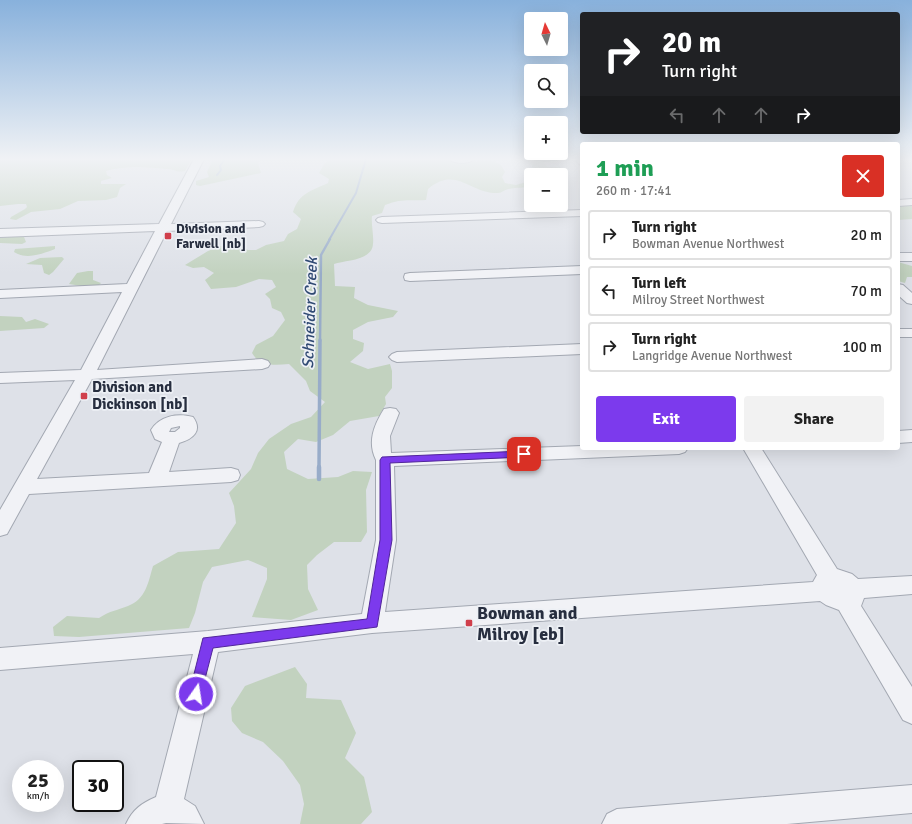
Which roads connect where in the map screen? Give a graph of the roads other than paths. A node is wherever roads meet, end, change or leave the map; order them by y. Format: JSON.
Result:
{"nodes":[{"id":1,"x":179,"y":197,"type":"edge"},
{"id":2,"x":900,"y":202,"type":"edge"},
{"id":3,"x":912,"y":202,"type":"edge"},
{"id":4,"x":580,"y":213,"type":"edge"},
{"id":5,"x":382,"y":220,"type":"dead end"},
{"id":6,"x":259,"y":224,"type":"dead end"},
{"id":7,"x":163,"y":227,"type":"junction"},
{"id":8,"x":0,"y":233,"type":"edge"},
{"id":9,"x":900,"y":257,"type":"edge"},
{"id":10,"x":912,"y":257,"type":"edge"},
{"id":11,"x":580,"y":270,"type":"edge"},
{"id":12,"x":410,"y":278,"type":"dead end"},
{"id":13,"x":132,"y":288,"type":"junction"},
{"id":14,"x":900,"y":290,"type":"edge"},
{"id":15,"x":0,"y":294,"type":"edge"},
{"id":16,"x":912,"y":300,"type":"edge"},
{"id":17,"x":900,"y":333,"type":"edge"},
{"id":18,"x":912,"y":333,"type":"edge"},
{"id":19,"x":580,"y":349,"type":"edge"},
{"id":20,"x":397,"y":357,"type":"dead end"},
{"id":21,"x":262,"y":364,"type":"dead end"},
{"id":22,"x":86,"y":375,"type":"junction"},
{"id":23,"x":0,"y":378,"type":"edge"},
{"id":24,"x":390,"y":413,"type":"dead end"},
{"id":25,"x":900,"y":436,"type":"edge"},
{"id":26,"x":912,"y":436,"type":"edge"},
{"id":27,"x":172,"y":438,"type":"dead end"},
{"id":28,"x":630,"y":450,"type":"edge"},
{"id":29,"x":753,"y":450,"type":"edge"},
{"id":30,"x":385,"y":460,"type":"junction"},
{"id":31,"x":231,"y":475,"type":"dead end"},
{"id":32,"x":156,"y":480,"type":"junction"},
{"id":33,"x":22,"y":487,"type":"junction"},
{"id":34,"x":0,"y":528,"type":"edge"},
{"id":35,"x":912,"y":585,"type":"edge"},
{"id":36,"x":839,"y":590,"type":"junction"},
{"id":37,"x":372,"y":623,"type":"junction"},
{"id":38,"x":208,"y":642,"type":"junction"},
{"id":39,"x":0,"y":659,"type":"edge"},
{"id":40,"x":912,"y":711,"type":"edge"},
{"id":41,"x":912,"y":799,"type":"edge"},
{"id":42,"x":179,"y":816,"type":"edge"},
{"id":43,"x":141,"y":824,"type":"edge"},
{"id":44,"x":617,"y":824,"type":"edge"}],
"edges":[{"from":1,"to":7,"type":"street"},
{"from":2,"to":3,"type":"street"},
{"from":4,"to":5,"type":"street"},
{"from":6,"to":7,"type":"street"},
{"from":7,"to":8,"type":"street"},
{"from":7,"to":13,"type":"street"},
{"from":9,"to":10,"type":"street"},
{"from":11,"to":12,"type":"street"},
{"from":13,"to":15,"type":"street"},
{"from":13,"to":22,"type":"street"},
{"from":14,"to":16,"type":"street"},
{"from":17,"to":18,"type":"street"},
{"from":19,"to":20,"type":"street"},
{"from":21,"to":22,"type":"street"},
{"from":22,"to":23,"type":"street"},
{"from":22,"to":33,"type":"street"},
{"from":24,"to":30,"type":"street"},
{"from":25,"to":26,"type":"street"},
{"from":27,"to":32,"type":"street"},
{"from":28,"to":30,"type":"street"},
{"from":29,"to":36,"type":"street"},
{"from":30,"to":37,"type":"street"},
{"from":31,"to":32,"type":"street"},
{"from":32,"to":33,"type":"street"},
{"from":33,"to":34,"type":"street"},
{"from":35,"to":36,"type":"street"},
{"from":36,"to":37,"type":"street"},
{"from":36,"to":40,"type":"street"},
{"from":37,"to":38,"type":"street"},
{"from":38,"to":39,"type":"street"},
{"from":38,"to":42,"type":"street"},
{"from":41,"to":44,"type":"street"},
{"from":42,"to":43,"type":"street"}]}
